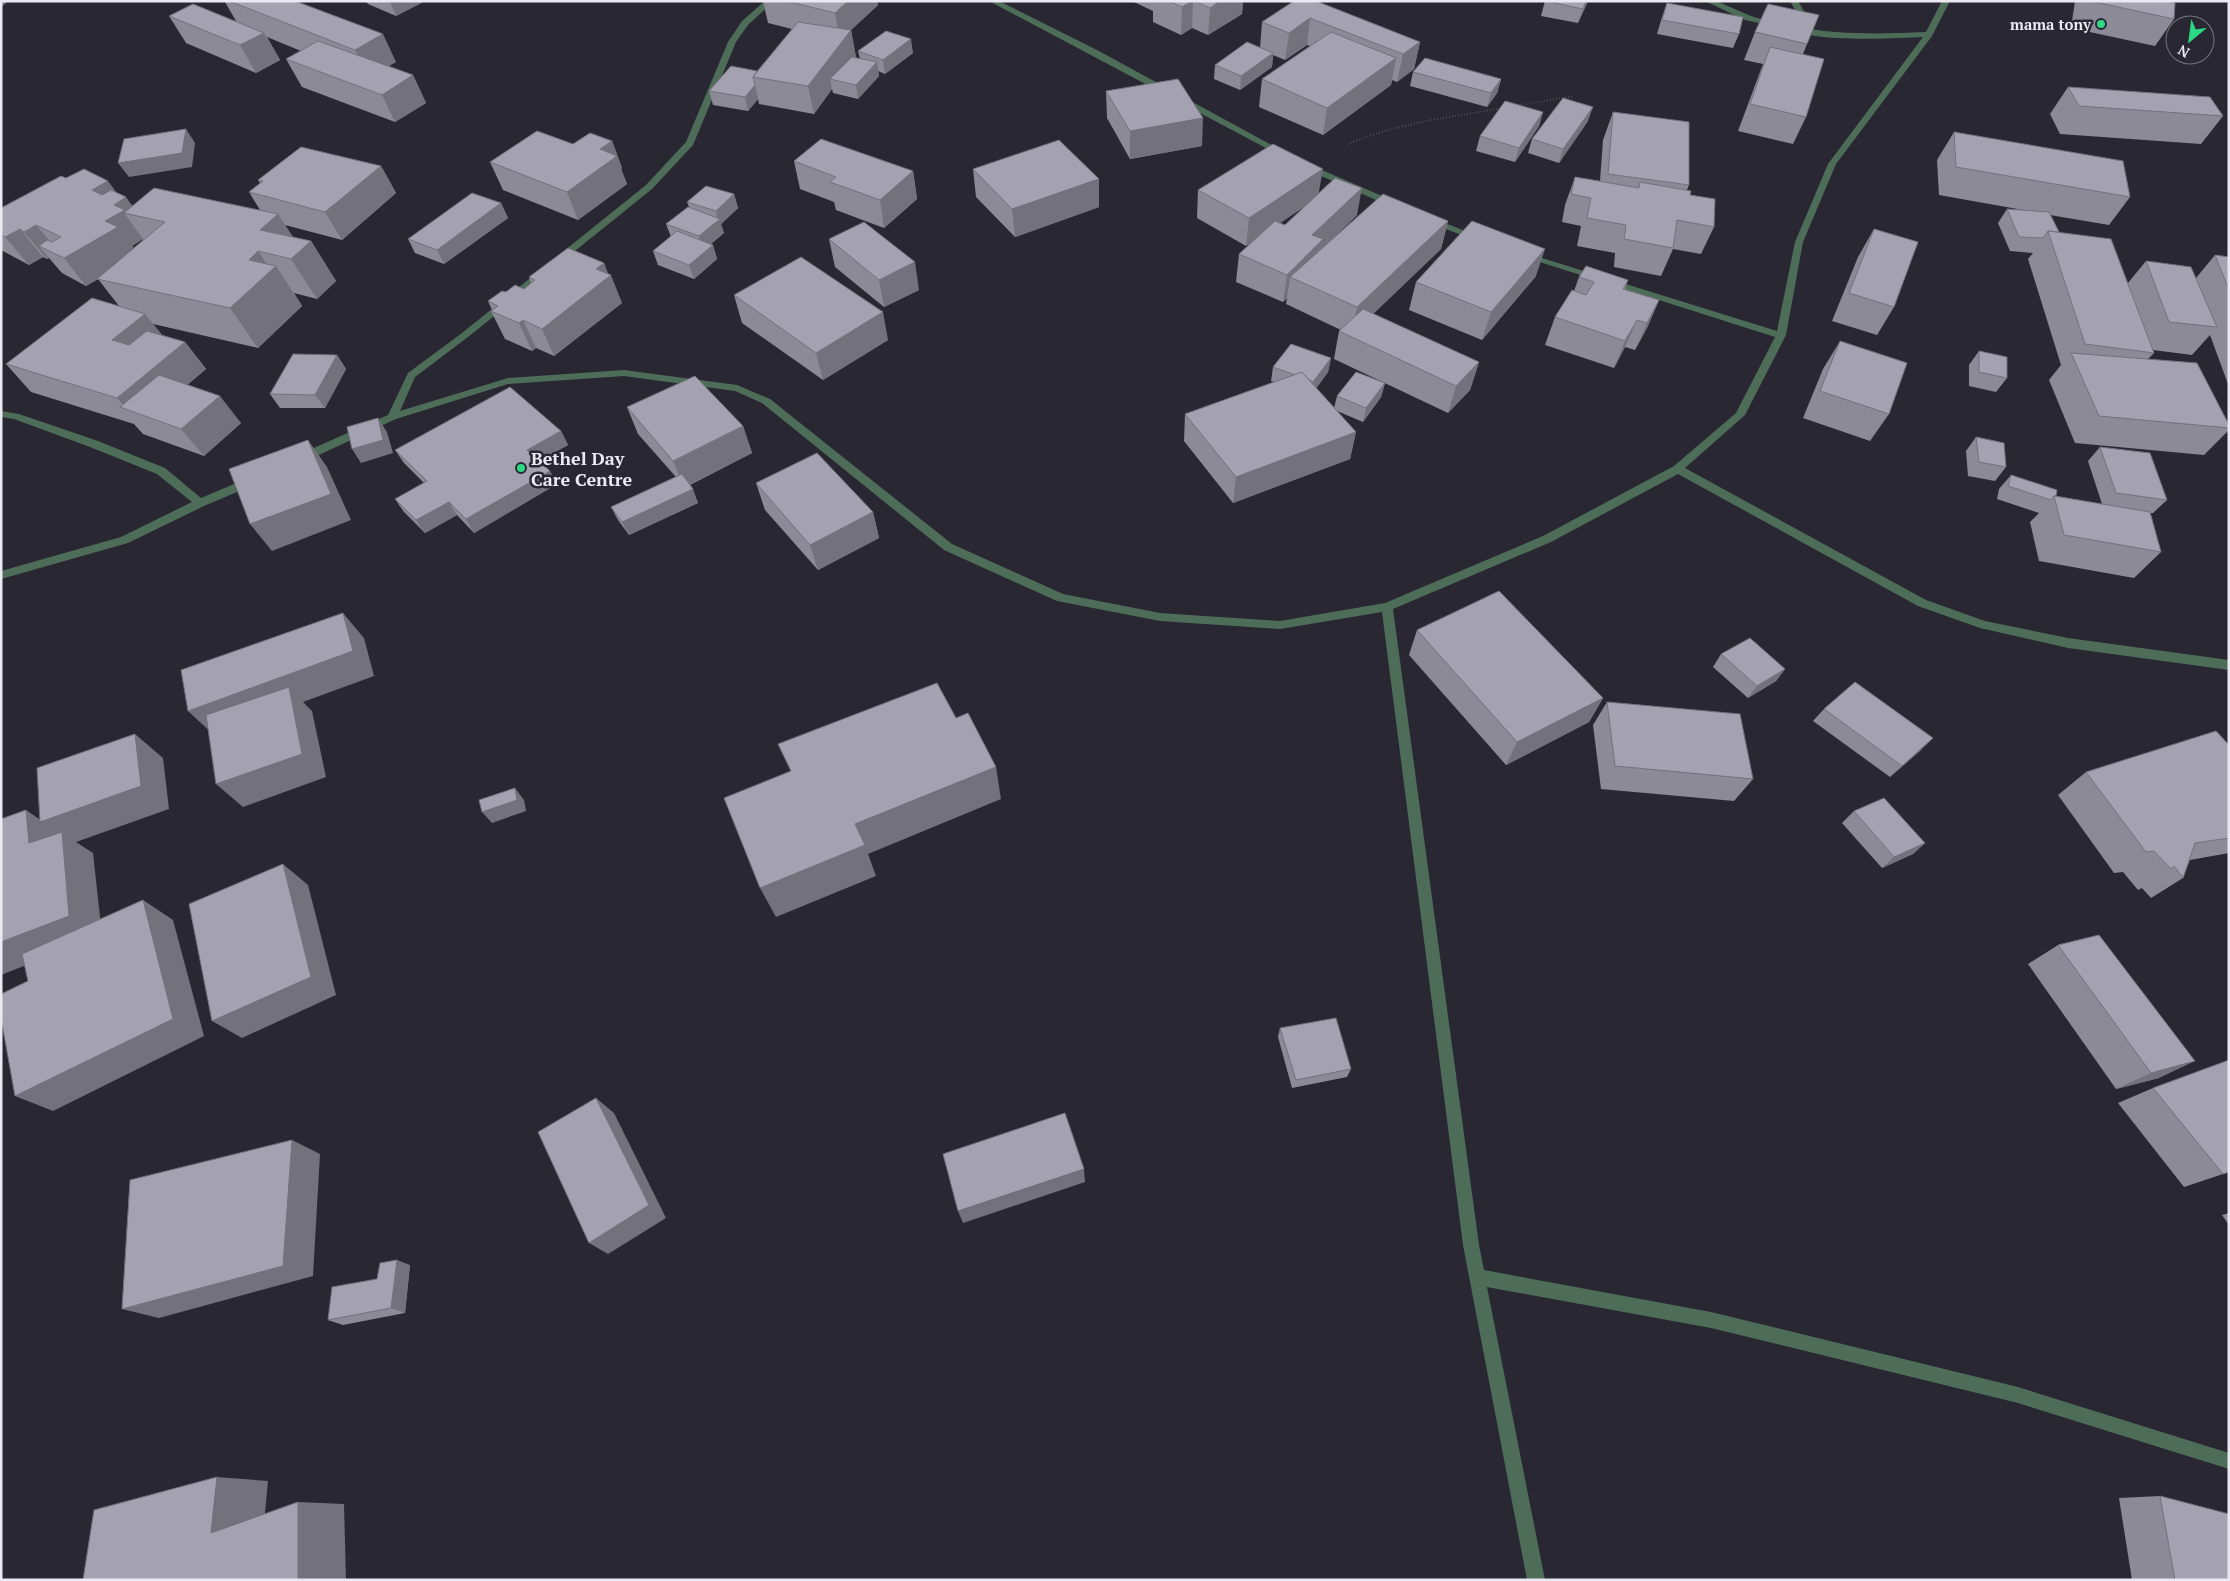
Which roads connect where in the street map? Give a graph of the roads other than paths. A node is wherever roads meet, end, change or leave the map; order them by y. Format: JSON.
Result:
{"nodes":[{"id":1,"x":770,"y":1,"type":"edge"},
{"id":2,"x":992,"y":1,"type":"edge"},
{"id":3,"x":1709,"y":1,"type":"edge"},
{"id":4,"x":1794,"y":1,"type":"edge"},
{"id":5,"x":1946,"y":1,"type":"edge"},
{"id":6,"x":1812,"y":32,"type":"junction"},
{"id":7,"x":1928,"y":34,"type":"junction"},
{"id":8,"x":1399,"y":207,"type":"edge"},
{"id":9,"x":1425,"y":218,"type":"edge"},
{"id":10,"x":1487,"y":241,"type":"edge"},
{"id":11,"x":1514,"y":251,"type":"edge"},
{"id":12,"x":1781,"y":335,"type":"junction"},
{"id":13,"x":1,"y":414,"type":"edge"},
{"id":14,"x":392,"y":417,"type":"junction"},
{"id":15,"x":290,"y":464,"type":"edge"},
{"id":16,"x":1678,"y":469,"type":"junction"},
{"id":17,"x":264,"y":475,"type":"edge"},
{"id":18,"x":200,"y":503,"type":"junction"},
{"id":19,"x":1,"y":576,"type":"edge"},
{"id":20,"x":1387,"y":607,"type":"junction"},
{"id":21,"x":2229,"y":665,"type":"edge"},
{"id":22,"x":1478,"y":1277,"type":"junction"},
{"id":23,"x":2229,"y":1461,"type":"edge"},
{"id":24,"x":1536,"y":1580,"type":"edge"}],
"edges":[{"from":1,"to":14,"type":"street"},
{"from":2,"to":8,"type":"street"},
{"from":3,"to":6,"type":"street"},
{"from":4,"to":6,"type":"street"},
{"from":5,"to":7,"type":"street"},
{"from":6,"to":7,"type":"street"},
{"from":7,"to":12,"type":"street"},
{"from":9,"to":10,"type":"street"},
{"from":11,"to":12,"type":"street"},
{"from":12,"to":16,"type":"street"},
{"from":13,"to":18,"type":"street"},
{"from":14,"to":15,"type":"street"},
{"from":14,"to":20,"type":"street"},
{"from":16,"to":20,"type":"street"},
{"from":16,"to":21,"type":"street"},
{"from":17,"to":18,"type":"street"},
{"from":18,"to":19,"type":"street"},
{"from":20,"to":22,"type":"street"},
{"from":22,"to":23,"type":"street"},
{"from":22,"to":24,"type":"street"}]}
